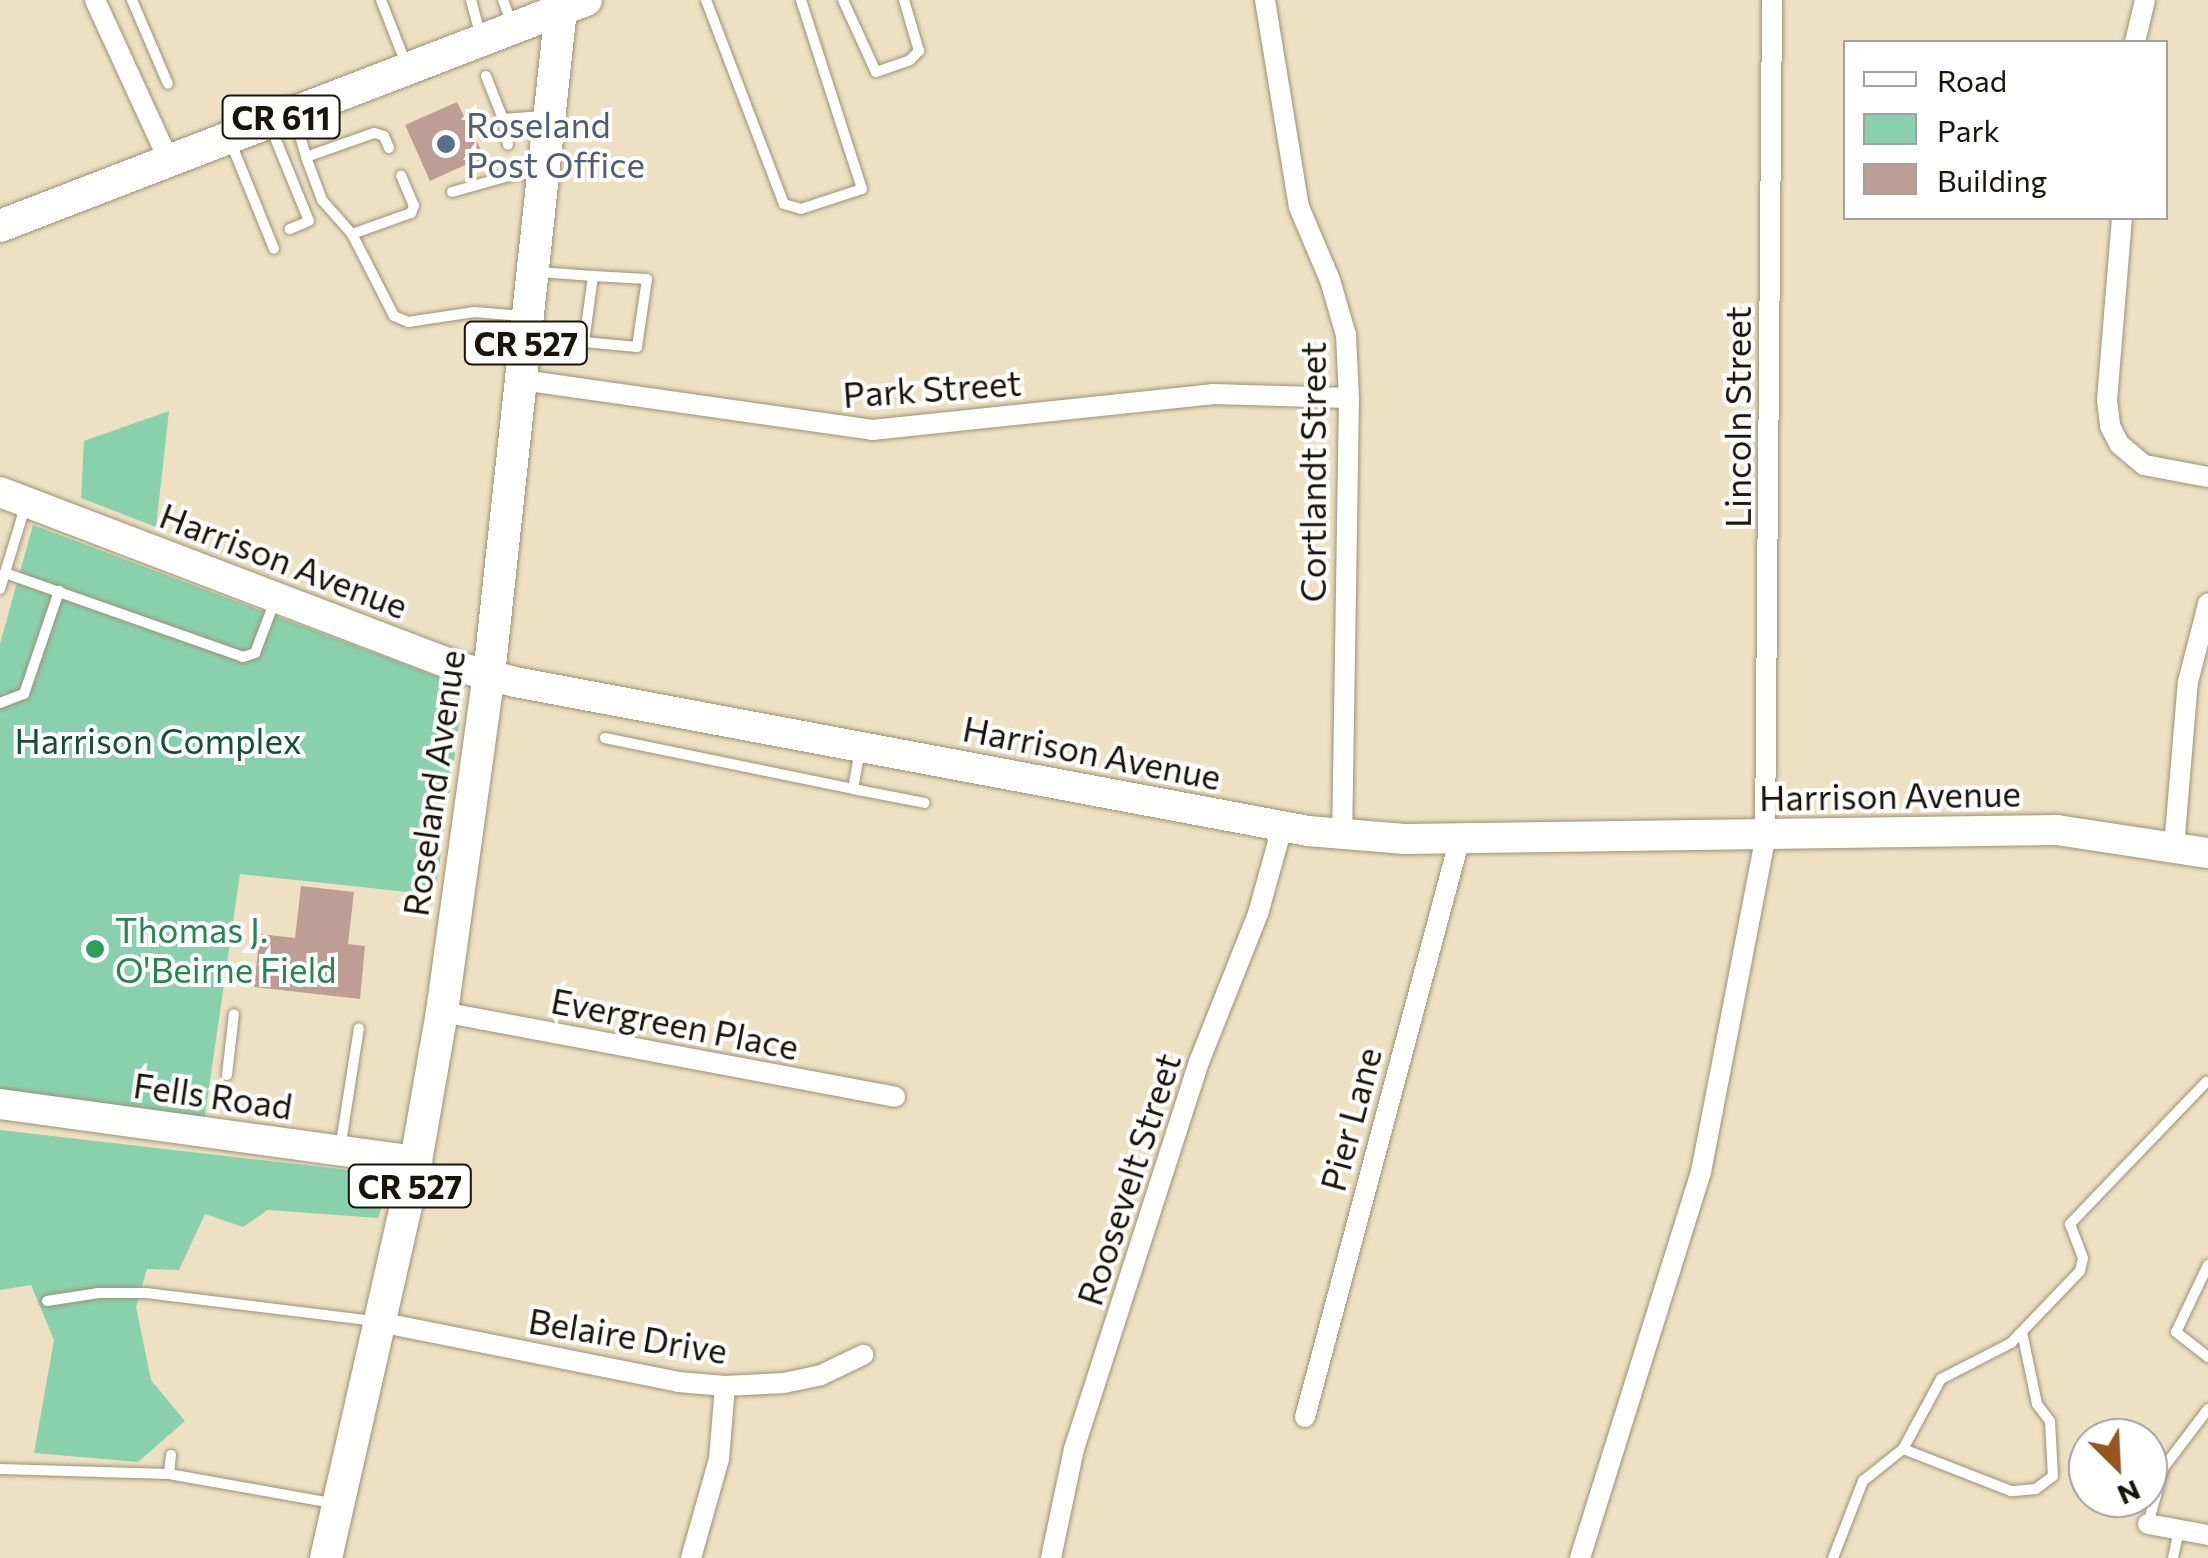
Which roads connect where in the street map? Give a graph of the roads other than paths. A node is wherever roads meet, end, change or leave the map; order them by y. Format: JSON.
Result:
{"nodes":[{"id":1,"x":132,"y":0,"type":"edge"},
{"id":2,"x":380,"y":0,"type":"edge"},
{"id":3,"x":471,"y":0,"type":"edge"},
{"id":4,"x":706,"y":0,"type":"edge"},
{"id":5,"x":801,"y":0,"type":"edge"},
{"id":6,"x":843,"y":0,"type":"edge"},
{"id":7,"x":904,"y":0,"type":"edge"},
{"id":8,"x":1265,"y":0,"type":"edge"},
{"id":9,"x":1772,"y":0,"type":"edge"},
{"id":10,"x":2145,"y":0,"type":"edge"},
{"id":11,"x":98,"y":1,"type":"edge"},
{"id":12,"x":574,"y":5,"type":"edge"},
{"id":13,"x":508,"y":14,"type":"edge"},
{"id":14,"x":482,"y":40,"type":"junction"},
{"id":15,"x":2135,"y":40,"type":"edge"},
{"id":16,"x":408,"y":68,"type":"junction"},
{"id":17,"x":486,"y":76,"type":"dead end"},
{"id":18,"x":168,"y":84,"type":"dead end"},
{"id":19,"x":549,"y":116,"type":"junction"},
{"id":20,"x":281,"y":117,"type":"junction"},
{"id":21,"x":503,"y":119,"type":"junction"},
{"id":22,"x":229,"y":138,"type":"junction"},
{"id":23,"x":508,"y":145,"type":"dead end"},
{"id":24,"x":389,"y":148,"type":"dead end"},
{"id":25,"x":306,"y":158,"type":"junction"},
{"id":26,"x":169,"y":161,"type":"junction"},
{"id":27,"x":543,"y":173,"type":"junction"},
{"id":28,"x":401,"y":176,"type":"dead end"},
{"id":29,"x":452,"y":192,"type":"dead end"},
{"id":30,"x":2122,"y":220,"type":"edge"},
{"id":31,"x":0,"y":226,"type":"edge"},
{"id":32,"x":290,"y":230,"type":"dead end"},
{"id":33,"x":352,"y":234,"type":"junction"},
{"id":34,"x":274,"y":249,"type":"dead end"},
{"id":35,"x":533,"y":272,"type":"junction"},
{"id":36,"x":593,"y":276,"type":"junction"},
{"id":37,"x":528,"y":316,"type":"junction"},
{"id":38,"x":522,"y":380,"type":"junction"},
{"id":39,"x":1350,"y":398,"type":"junction"},
{"id":40,"x":2208,"y":477,"type":"edge"},
{"id":41,"x":13,"y":497,"type":"edge"},
{"id":42,"x":5,"y":573,"type":"junction"},
{"id":43,"x":0,"y":589,"type":"edge"},
{"id":44,"x":59,"y":590,"type":"junction"},
{"id":45,"x":276,"y":597,"type":"junction"},
{"id":46,"x":2208,"y":604,"type":"edge"},
{"id":47,"x":489,"y":675,"type":"junction"},
{"id":48,"x":0,"y":703,"type":"edge"},
{"id":49,"x":605,"y":738,"type":"dead end"},
{"id":50,"x":861,"y":746,"type":"junction"},
{"id":51,"x":852,"y":789,"type":"junction"},
{"id":52,"x":924,"y":803,"type":"dead end"},
{"id":53,"x":1276,"y":825,"type":"junction"},
{"id":54,"x":1766,"y":834,"type":"junction"},
{"id":55,"x":1342,"y":835,"type":"junction"},
{"id":56,"x":1460,"y":838,"type":"junction"},
{"id":57,"x":2174,"y":847,"type":"junction"},
{"id":58,"x":2208,"y":853,"type":"edge"},
{"id":59,"x":442,"y":1012,"type":"junction"},
{"id":60,"x":234,"y":1014,"type":"dead end"},
{"id":61,"x":359,"y":1028,"type":"dead end"},
{"id":62,"x":227,"y":1075,"type":"dead end"},
{"id":63,"x":2208,"y":1083,"type":"edge"},
{"id":64,"x":895,"y":1098,"type":"dead end"},
{"id":65,"x":0,"y":1104,"type":"edge"},
{"id":66,"x":340,"y":1150,"type":"junction"},
{"id":67,"x":416,"y":1161,"type":"junction"},
{"id":68,"x":2208,"y":1265,"type":"edge"},
{"id":69,"x":46,"y":1301,"type":"dead end"},
{"id":70,"x":379,"y":1322,"type":"junction"},
{"id":71,"x":2022,"y":1332,"type":"junction"},
{"id":72,"x":863,"y":1355,"type":"dead end"},
{"id":73,"x":2208,"y":1358,"type":"edge"},
{"id":74,"x":725,"y":1386,"type":"junction"},
{"id":75,"x":2208,"y":1409,"type":"edge"},
{"id":76,"x":1306,"y":1417,"type":"dead end"},
{"id":77,"x":1903,"y":1449,"type":"junction"},
{"id":78,"x":171,"y":1455,"type":"dead end"},
{"id":79,"x":0,"y":1469,"type":"edge"},
{"id":80,"x":169,"y":1474,"type":"junction"},
{"id":81,"x":338,"y":1504,"type":"junction"},
{"id":82,"x":2148,"y":1524,"type":"joint"},
{"id":83,"x":2179,"y":1530,"type":"junction"},
{"id":84,"x":2208,"y":1535,"type":"edge"},
{"id":85,"x":326,"y":1558,"type":"edge"},
{"id":86,"x":692,"y":1558,"type":"edge"},
{"id":87,"x":1052,"y":1558,"type":"edge"},
{"id":88,"x":1580,"y":1558,"type":"edge"},
{"id":89,"x":1834,"y":1558,"type":"edge"},
{"id":90,"x":2174,"y":1558,"type":"edge"}],
"edges":[{"from":1,"to":18,"type":"lane"},
{"from":2,"to":16,"type":"lane"},
{"from":3,"to":14,"type":"lane"},
{"from":4,"to":5,"type":"lane"},
{"from":6,"to":7,"type":"lane"},
{"from":8,"to":39,"type":"street","name":"Cortlandt Street"},
{"from":9,"to":54,"type":"street","name":"Lincoln Street"},
{"from":10,"to":15,"type":"street"},
{"from":11,"to":26,"type":"street"},
{"from":12,"to":13,"type":"main road","number":"CR 611"},
{"from":12,"to":19,"type":"main road","name":"Roseland Avenue","number":"CR 527"},
{"from":13,"to":14,"type":"main road","number":"CR 611"},
{"from":14,"to":16,"type":"main road","number":"CR 611"},
{"from":16,"to":20,"type":"main road","number":"CR 611"},
{"from":17,"to":21,"type":"lane"},
{"from":19,"to":21,"type":"lane"},
{"from":19,"to":27,"type":"main road","name":"Roseland Avenue","number":"CR 527"},
{"from":20,"to":22,"type":"main road","number":"CR 611"},
{"from":20,"to":25,"type":"lane"},
{"from":20,"to":32,"type":"lane"},
{"from":21,"to":23,"type":"lane"},
{"from":22,"to":26,"type":"main road","number":"CR 611"},
{"from":22,"to":34,"type":"lane"},
{"from":24,"to":25,"type":"lane"},
{"from":25,"to":33,"type":"lane"},
{"from":26,"to":31,"type":"main road","number":"CR 611"},
{"from":27,"to":29,"type":"lane"},
{"from":27,"to":35,"type":"main road","name":"Roseland Avenue","number":"CR 527"},
{"from":28,"to":33,"type":"lane"},
{"from":30,"to":40,"type":"street"},
{"from":33,"to":37,"type":"lane"},
{"from":35,"to":36,"type":"lane"},
{"from":35,"to":37,"type":"main road","name":"Roseland Avenue","number":"CR 527"},
{"from":36,"to":36,"type":"lane"},
{"from":37,"to":38,"type":"main road","name":"Roseland Avenue","number":"CR 527"},
{"from":38,"to":39,"type":"street","name":"Park Street"},
{"from":38,"to":47,"type":"main road","name":"Roseland Avenue","number":"CR 527"},
{"from":39,"to":55,"type":"street","name":"Cortlandt Street"},
{"from":41,"to":42,"type":"lane"},
{"from":41,"to":45,"type":"street","name":"Harrison Avenue"},
{"from":42,"to":43,"type":"lane"},
{"from":42,"to":44,"type":"lane"},
{"from":44,"to":45,"type":"lane"},
{"from":44,"to":48,"type":"lane"},
{"from":45,"to":47,"type":"street","name":"Harrison Avenue"},
{"from":46,"to":57,"type":"street"},
{"from":47,"to":50,"type":"street","name":"Harrison Avenue"},
{"from":47,"to":59,"type":"main road","name":"Roseland Avenue","number":"CR 527"},
{"from":49,"to":51,"type":"lane"},
{"from":50,"to":51,"type":"lane"},
{"from":50,"to":53,"type":"street","name":"Harrison Avenue"},
{"from":51,"to":52,"type":"lane"},
{"from":53,"to":55,"type":"street","name":"Harrison Avenue"},
{"from":53,"to":87,"type":"street","name":"Roosevelt Street"},
{"from":54,"to":56,"type":"street","name":"Harrison Avenue"},
{"from":54,"to":57,"type":"street","name":"Harrison Avenue"},
{"from":54,"to":88,"type":"street"},
{"from":55,"to":56,"type":"street","name":"Harrison Avenue"},
{"from":56,"to":76,"type":"street","name":"Pier Lane"},
{"from":57,"to":58,"type":"street","name":"Harrison Avenue"},
{"from":59,"to":64,"type":"street","name":"Evergreen Place"},
{"from":59,"to":67,"type":"main road","name":"Roseland Avenue","number":"CR 527"},
{"from":60,"to":62,"type":"lane"},
{"from":61,"to":66,"type":"lane"},
{"from":63,"to":71,"type":"lane"},
{"from":65,"to":66,"type":"street","name":"Fells Road"},
{"from":66,"to":67,"type":"street","name":"Fells Road"},
{"from":67,"to":70,"type":"main road","name":"Roseland Avenue","number":"CR 527"},
{"from":68,"to":73,"type":"lane"},
{"from":69,"to":70,"type":"lane"},
{"from":70,"to":74,"type":"street","name":"Belaire Drive"},
{"from":70,"to":81,"type":"main road","name":"Roseland Avenue","number":"CR 527"},
{"from":71,"to":77,"type":"lane"},
{"from":71,"to":77,"type":"lane"},
{"from":72,"to":74,"type":"street","name":"Belaire Drive"},
{"from":74,"to":86,"type":"street"},
{"from":75,"to":82,"type":"lane"},
{"from":77,"to":89,"type":"lane"},
{"from":78,"to":80,"type":"lane"},
{"from":79,"to":80,"type":"lane"},
{"from":80,"to":81,"type":"lane"},
{"from":81,"to":85,"type":"main road","name":"Roseland Avenue","number":"CR 527"},
{"from":82,"to":83,"type":"street"},
{"from":83,"to":84,"type":"street"},
{"from":83,"to":90,"type":"lane"}]}
